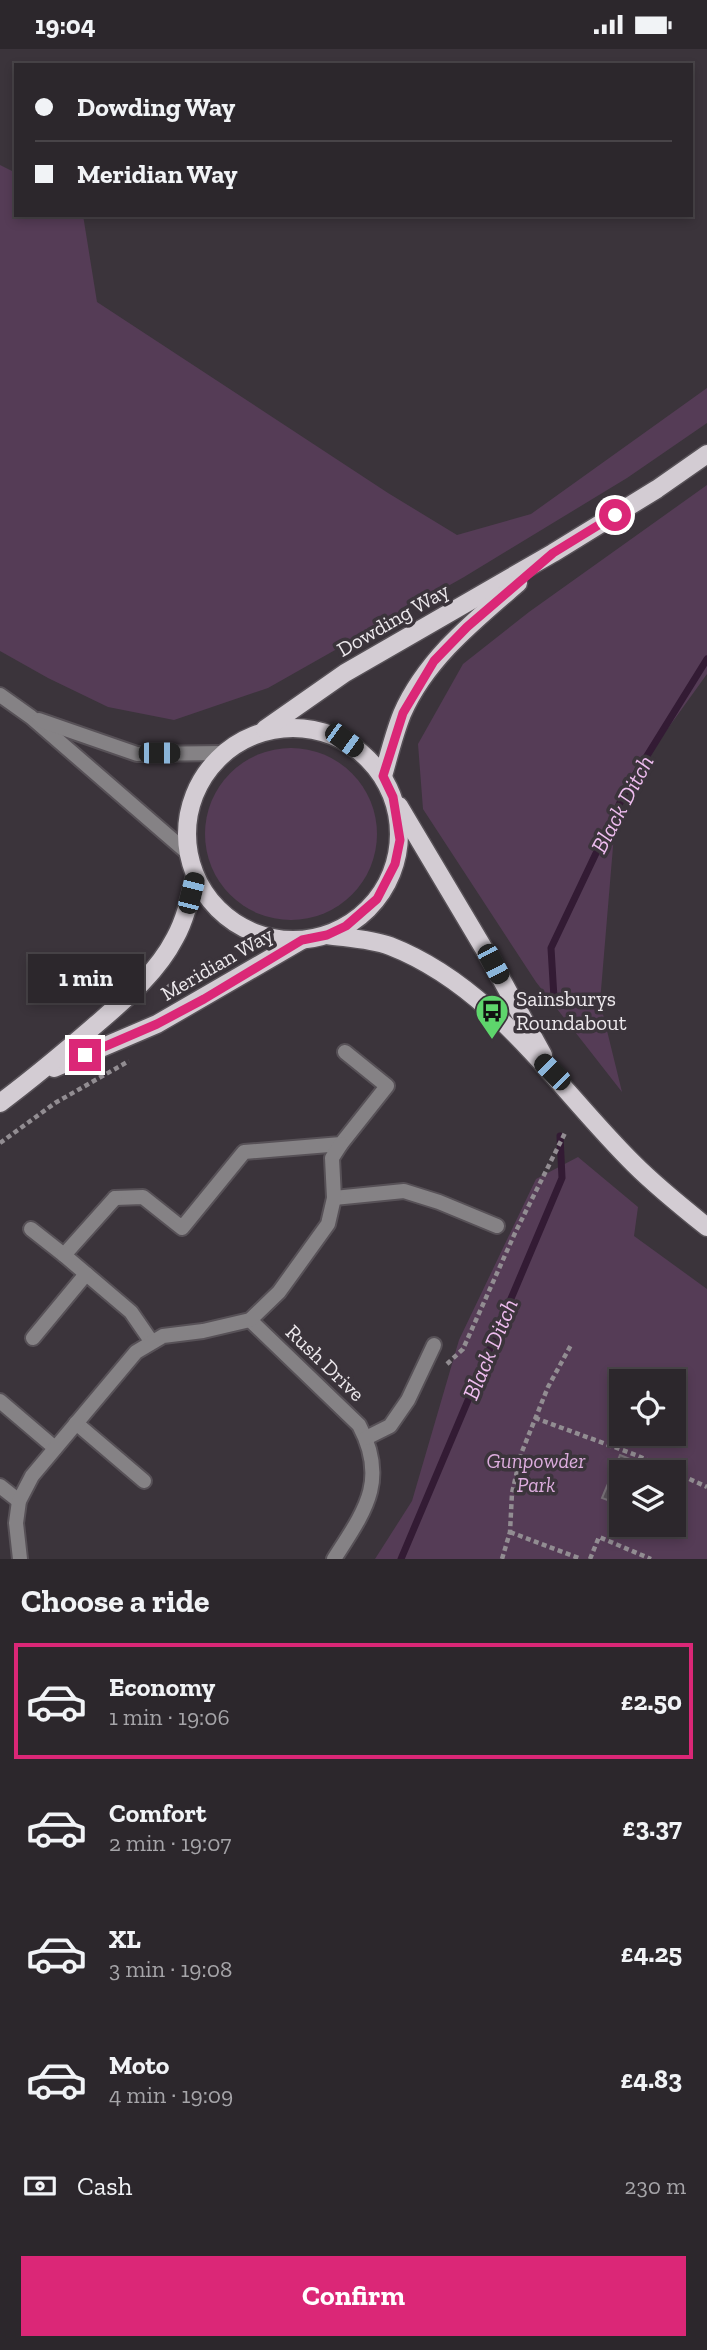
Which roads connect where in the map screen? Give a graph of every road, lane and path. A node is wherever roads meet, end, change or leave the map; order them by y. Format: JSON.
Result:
{"nodes":[{"id":1,"x":707,"y":454,"type":"edge"},
{"id":2,"x":553,"y":553,"type":"junction"},
{"id":3,"x":0,"y":695,"type":"edge"},
{"id":4,"x":31,"y":717,"type":"junction"},
{"id":5,"x":260,"y":733,"type":"junction"},
{"id":6,"x":225,"y":753,"type":"junction"},
{"id":7,"x":383,"y":776,"type":"junction"},
{"id":8,"x":393,"y":797,"type":"junction"},
{"id":9,"x":189,"y":854,"type":"junction"},
{"id":10,"x":195,"y":877,"type":"junction"},
{"id":11,"x":327,"y":935,"type":"junction"},
{"id":12,"x":302,"y":940,"type":"junction"},
{"id":13,"x":194,"y":981,"type":"dead end"},
{"id":14,"x":164,"y":982,"type":"dead end"},
{"id":15,"x":345,"y":1052,"type":"dead end"},
{"id":16,"x":132,"y":1059,"type":"dead end"},
{"id":17,"x":552,"y":1072,"type":"junction"},
{"id":18,"x":37,"y":1075,"type":"junction"},
{"id":19,"x":0,"y":1103,"type":"edge"},
{"id":20,"x":566,"y":1132,"type":"dead end"},
{"id":21,"x":0,"y":1143,"type":"edge"},
{"id":22,"x":341,"y":1144,"type":"junction"},
{"id":23,"x":334,"y":1198,"type":"junction"},
{"id":24,"x":497,"y":1226,"type":"dead end"},
{"id":25,"x":707,"y":1227,"type":"edge"},
{"id":26,"x":31,"y":1229,"type":"dead end"},
{"id":27,"x":64,"y":1255,"type":"junction"},
{"id":28,"x":86,"y":1274,"type":"junction"},
{"id":29,"x":250,"y":1320,"type":"junction"},
{"id":30,"x":33,"y":1338,"type":"dead end"},
{"id":31,"x":151,"y":1342,"type":"junction"},
{"id":32,"x":571,"y":1345,"type":"dead end"},
{"id":33,"x":434,"y":1346,"type":"dead end"},
{"id":34,"x":444,"y":1366,"type":"dead end"},
{"id":35,"x":0,"y":1401,"type":"edge"},
{"id":36,"x":536,"y":1417,"type":"junction"},
{"id":37,"x":76,"y":1423,"type":"junction"},
{"id":38,"x":366,"y":1438,"type":"junction"},
{"id":39,"x":55,"y":1448,"type":"junction"},
{"id":40,"x":647,"y":1460,"type":"edge"},
{"id":41,"x":686,"y":1478,"type":"edge"},
{"id":42,"x":144,"y":1481,"type":"dead end"},
{"id":43,"x":0,"y":1486,"type":"edge"},
{"id":44,"x":707,"y":1487,"type":"edge"},
{"id":45,"x":19,"y":1501,"type":"junction"},
{"id":46,"x":510,"y":1532,"type":"junction"},
{"id":47,"x":634,"y":1552,"type":"junction"},
{"id":48,"x":20,"y":1559,"type":"edge"},
{"id":49,"x":334,"y":1559,"type":"edge"},
{"id":50,"x":502,"y":1559,"type":"edge"},
{"id":51,"x":580,"y":1559,"type":"edge"},
{"id":52,"x":590,"y":1559,"type":"edge"},
{"id":53,"x":631,"y":1559,"type":"edge"},
{"id":54,"x":651,"y":1559,"type":"edge"}],
"edges":[{"from":1,"to":2,"type":"main road","name":"Dowding Way"},
{"from":2,"to":5,"type":"main road","name":"Dowding Way"},
{"from":2,"to":7,"type":"main road","name":"Dowding Way"},
{"from":3,"to":4,"type":"street"},
{"from":4,"to":6,"type":"street"},
{"from":4,"to":9,"type":"street"},
{"from":5,"to":6,"type":"main road"},
{"from":5,"to":7,"type":"main road"},
{"from":6,"to":9,"type":"main road"},
{"from":7,"to":8,"type":"main road"},
{"from":8,"to":11,"type":"main road"},
{"from":8,"to":17,"type":"main road"},
{"from":9,"to":10,"type":"main road"},
{"from":10,"to":12,"type":"main road"},
{"from":10,"to":18,"type":"main road","name":"Meridian Way"},
{"from":11,"to":12,"type":"main road"},
{"from":11,"to":17,"type":"main road"},
{"from":12,"to":18,"type":"main road","name":"Meridian Way"},
{"from":13,"to":14,"type":"path"},
{"from":15,"to":22,"type":"street"},
{"from":16,"to":21,"type":"path"},
{"from":17,"to":25,"type":"main road"},
{"from":18,"to":19,"type":"main road","name":"Meridian Way"},
{"from":20,"to":34,"type":"path"},
{"from":22,"to":23,"type":"street"},
{"from":22,"to":27,"type":"street"},
{"from":23,"to":24,"type":"street"},
{"from":23,"to":29,"type":"street"},
{"from":26,"to":27,"type":"street"},
{"from":27,"to":28,"type":"street"},
{"from":28,"to":30,"type":"street"},
{"from":28,"to":31,"type":"street"},
{"from":29,"to":31,"type":"street"},
{"from":29,"to":38,"type":"street","name":"Rush Drive"},
{"from":31,"to":37,"type":"street"},
{"from":32,"to":36,"type":"path"},
{"from":33,"to":38,"type":"street"},
{"from":35,"to":39,"type":"street"},
{"from":36,"to":40,"type":"path"},
{"from":36,"to":46,"type":"path"},
{"from":37,"to":39,"type":"street"},
{"from":37,"to":42,"type":"street"},
{"from":38,"to":49,"type":"street","name":"Rush Drive"},
{"from":39,"to":45,"type":"street"},
{"from":41,"to":44,"type":"path"},
{"from":43,"to":45,"type":"street"},
{"from":45,"to":48,"type":"street"},
{"from":46,"to":50,"type":"path"},
{"from":46,"to":51,"type":"path"},
{"from":47,"to":52,"type":"path"},
{"from":47,"to":53,"type":"path"},
{"from":47,"to":54,"type":"path"}]}
